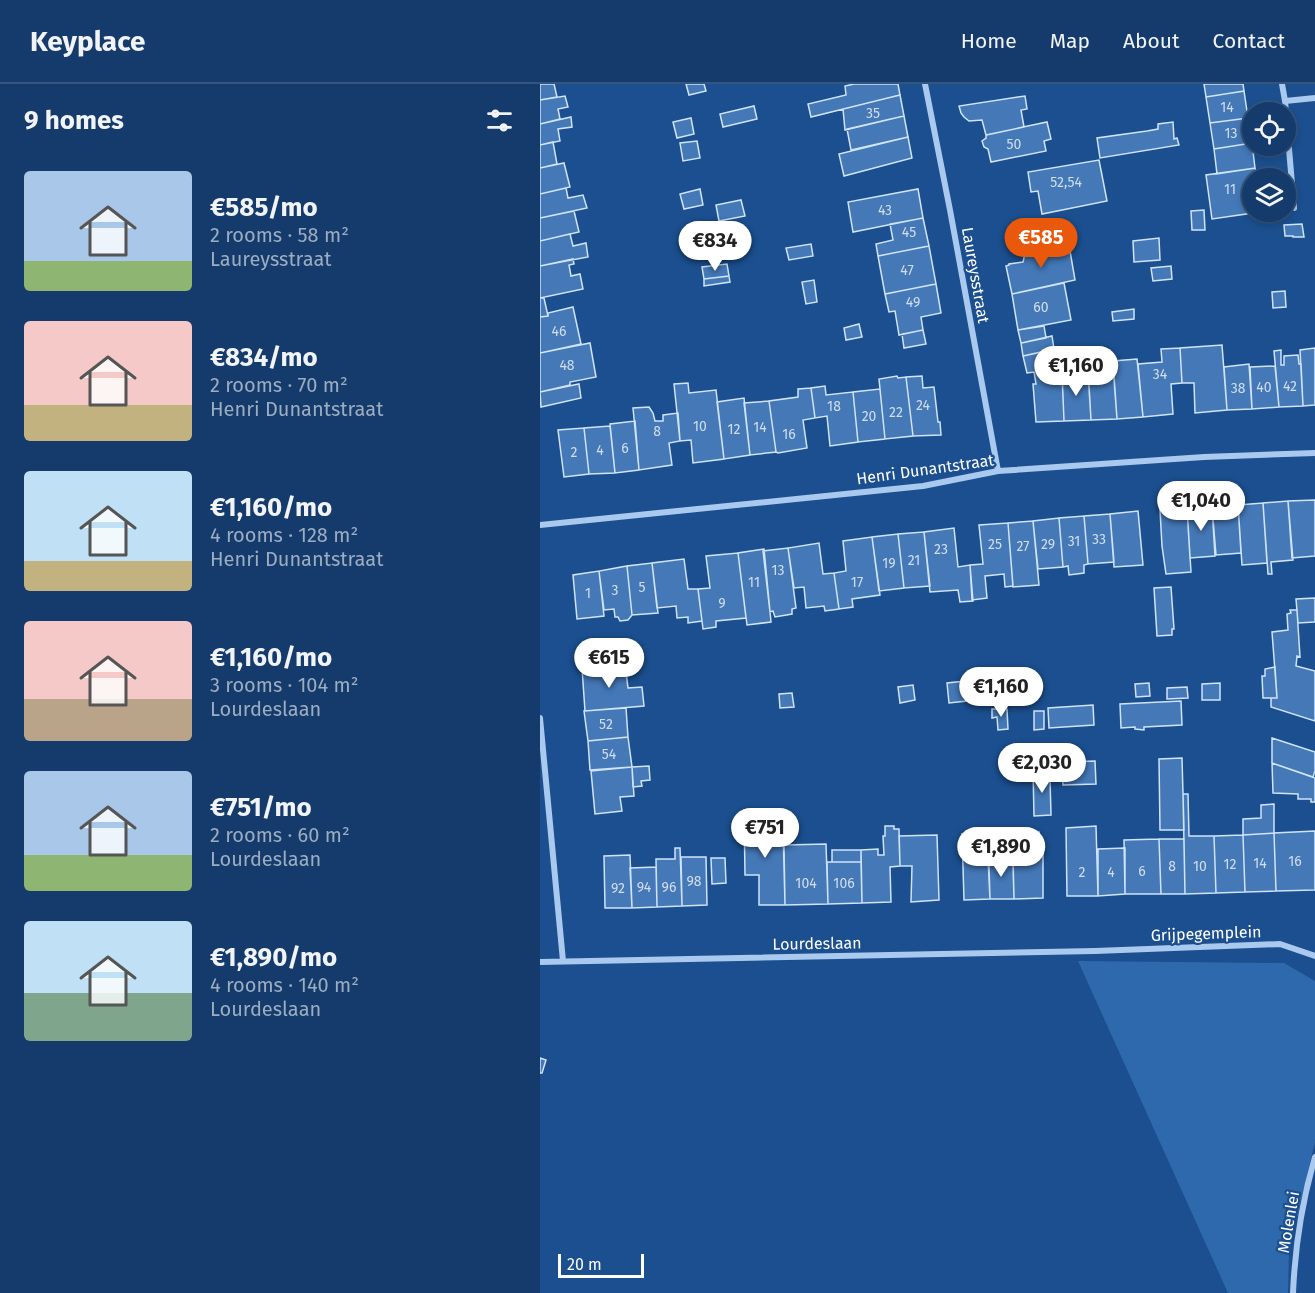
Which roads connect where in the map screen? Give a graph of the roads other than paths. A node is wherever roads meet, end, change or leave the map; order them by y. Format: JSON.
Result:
{"nodes":[{"id":1,"x":925,"y":84,"type":"edge"},
{"id":2,"x":1282,"y":84,"type":"edge"},
{"id":3,"x":1315,"y":98,"type":"edge"},
{"id":4,"x":1285,"y":101,"type":"junction"},
{"id":5,"x":1291,"y":168,"type":"edge"},
{"id":6,"x":1315,"y":453,"type":"edge"},
{"id":7,"x":998,"y":471,"type":"junction"},
{"id":8,"x":540,"y":525,"type":"edge"},
{"id":9,"x":540,"y":718,"type":"edge"},
{"id":10,"x":1095,"y":951,"type":"joint"},
{"id":11,"x":1315,"y":956,"type":"edge"},
{"id":12,"x":562,"y":961,"type":"junction"},
{"id":13,"x":540,"y":962,"type":"edge"},
{"id":14,"x":1315,"y":1157,"type":"edge"},
{"id":15,"x":1293,"y":1293,"type":"edge"}],
"edges":[{"from":1,"to":7,"type":"street","name":"Laureysstraat"},
{"from":2,"to":4,"type":"street"},
{"from":3,"to":4,"type":"street"},
{"from":4,"to":5,"type":"street"},
{"from":6,"to":7,"type":"street","name":"Henri Dunantstraat"},
{"from":7,"to":8,"type":"street","name":"Henri Dunantstraat"},
{"from":9,"to":12,"type":"street"},
{"from":10,"to":11,"type":"street","name":"Grijpegemplein"},
{"from":10,"to":12,"type":"street","name":"Lourdeslaan"},
{"from":12,"to":13,"type":"street","name":"Lourdeslaan"},
{"from":14,"to":15,"type":"street","name":"Molenlei"}]}
